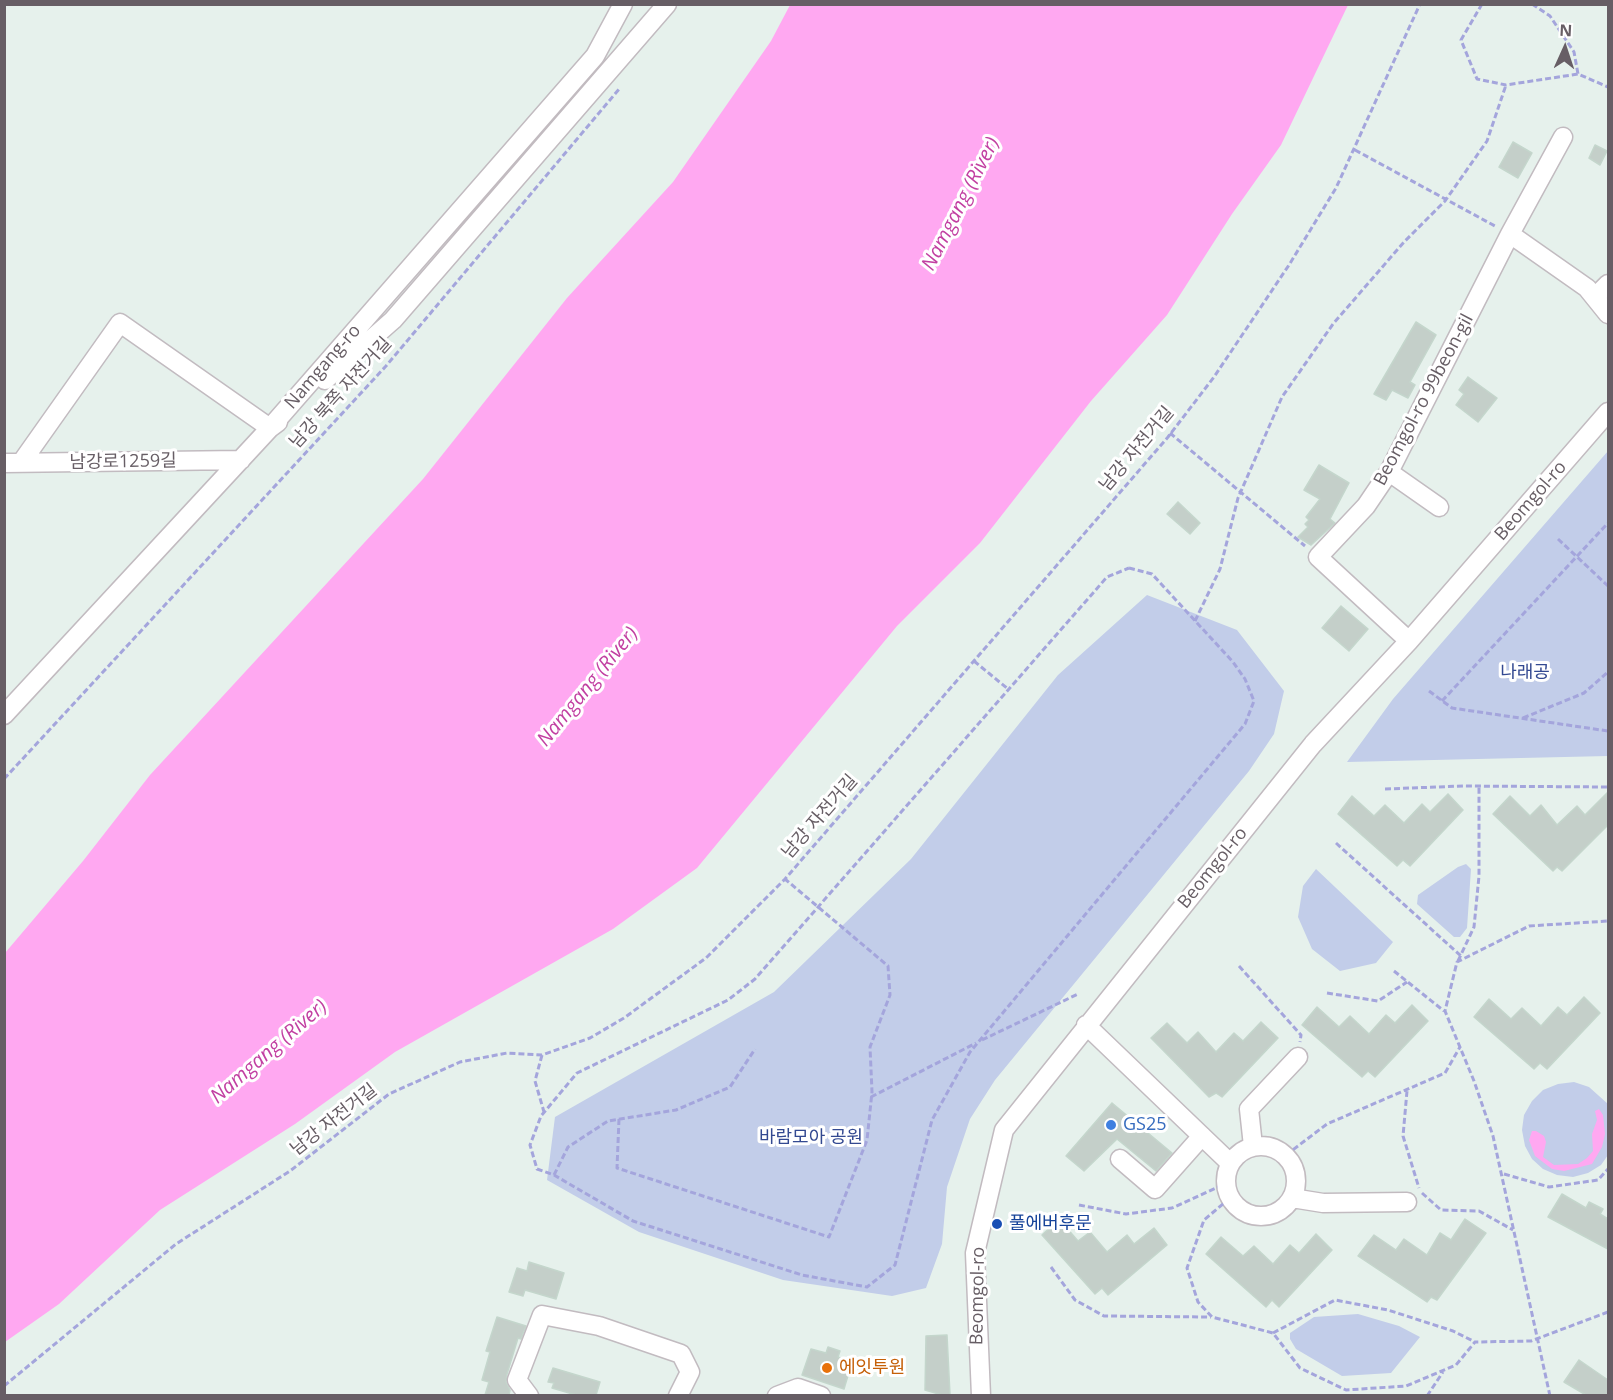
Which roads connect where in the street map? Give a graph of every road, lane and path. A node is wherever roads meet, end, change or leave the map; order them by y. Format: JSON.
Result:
{"nodes":[{"id":1,"x":623,"y":4,"type":"edge"},
{"id":2,"x":667,"y":4,"type":"edge"},
{"id":3,"x":1420,"y":4,"type":"edge"},
{"id":4,"x":1482,"y":4,"type":"edge"},
{"id":5,"x":1532,"y":4,"type":"edge"},
{"id":6,"x":1578,"y":74,"type":"junction"},
{"id":7,"x":624,"y":82,"type":"dead end"},
{"id":8,"x":1506,"y":85,"type":"junction"},
{"id":9,"x":1608,"y":87,"type":"edge"},
{"id":10,"x":1563,"y":136,"type":"dead end"},
{"id":11,"x":1355,"y":150,"type":"junction"},
{"id":12,"x":1446,"y":201,"type":"junction"},
{"id":13,"x":1510,"y":234,"type":"junction"},
{"id":14,"x":1608,"y":284,"type":"edge"},
{"id":15,"x":1595,"y":297,"type":"junction"},
{"id":16,"x":1608,"y":314,"type":"edge"},
{"id":17,"x":1608,"y":412,"type":"edge"},
{"id":18,"x":270,"y":428,"type":"junction"},
{"id":19,"x":1170,"y":433,"type":"junction"},
{"id":20,"x":241,"y":460,"type":"junction"},
{"id":21,"x":13,"y":463,"type":"edge"},
{"id":22,"x":1389,"y":472,"type":"junction"},
{"id":23,"x":1241,"y":491,"type":"junction"},
{"id":24,"x":1439,"y":507,"type":"dead end"},
{"id":25,"x":1608,"y":523,"type":"edge"},
{"id":26,"x":1558,"y":539,"type":"dead end"},
{"id":27,"x":1578,"y":556,"type":"junction"},
{"id":28,"x":1318,"y":557,"type":"junction"},
{"id":29,"x":1608,"y":586,"type":"edge"},
{"id":30,"x":1195,"y":621,"type":"junction"},
{"id":31,"x":1409,"y":642,"type":"junction"},
{"id":32,"x":974,"y":661,"type":"junction"},
{"id":33,"x":1608,"y":672,"type":"edge"},
{"id":34,"x":1008,"y":689,"type":"junction"},
{"id":35,"x":1429,"y":691,"type":"dead end"},
{"id":36,"x":1442,"y":701,"type":"junction"},
{"id":37,"x":4,"y":716,"type":"edge"},
{"id":38,"x":1521,"y":718,"type":"junction"},
{"id":39,"x":1608,"y":731,"type":"edge"},
{"id":40,"x":4,"y":779,"type":"edge"},
{"id":41,"x":1479,"y":786,"type":"junction"},
{"id":42,"x":1608,"y":787,"type":"edge"},
{"id":43,"x":1385,"y":789,"type":"dead end"},
{"id":44,"x":1336,"y":843,"type":"dead end"},
{"id":45,"x":785,"y":879,"type":"junction"},
{"id":46,"x":817,"y":907,"type":"junction"},
{"id":47,"x":1608,"y":921,"type":"edge"},
{"id":48,"x":1461,"y":956,"type":"junction"},
{"id":49,"x":1457,"y":963,"type":"junction"},
{"id":50,"x":1239,"y":966,"type":"dead end"},
{"id":51,"x":1394,"y":971,"type":"dead end"},
{"id":52,"x":1407,"y":982,"type":"junction"},
{"id":53,"x":1327,"y":993,"type":"dead end"},
{"id":54,"x":1078,"y":994,"type":"dead end"},
{"id":55,"x":1445,"y":1011,"type":"junction"},
{"id":56,"x":1086,"y":1025,"type":"junction"},
{"id":57,"x":979,"y":1041,"type":"junction"},
{"id":58,"x":1460,"y":1047,"type":"junction"},
{"id":59,"x":755,"y":1049,"type":"dead end"},
{"id":60,"x":542,"y":1054,"type":"junction"},
{"id":61,"x":1298,"y":1057,"type":"joint"},
{"id":62,"x":1407,"y":1091,"type":"junction"},
{"id":63,"x":871,"y":1097,"type":"junction"},
{"id":64,"x":544,"y":1112,"type":"junction"},
{"id":65,"x":619,"y":1119,"type":"junction"},
{"id":66,"x":1202,"y":1136,"type":"junction"},
{"id":67,"x":1253,"y":1146,"type":"junction"},
{"id":68,"x":1286,"y":1155,"type":"junction"},
{"id":69,"x":1120,"y":1159,"type":"dead end"},
{"id":70,"x":1230,"y":1163,"type":"junction"},
{"id":71,"x":1608,"y":1169,"type":"edge"},
{"id":72,"x":1503,"y":1174,"type":"junction"},
{"id":73,"x":554,"y":1175,"type":"junction"},
{"id":74,"x":1230,"y":1198,"type":"junction"},
{"id":75,"x":1292,"y":1198,"type":"junction"},
{"id":76,"x":1407,"y":1202,"type":"dead end"},
{"id":77,"x":1513,"y":1230,"type":"junction"},
{"id":78,"x":1051,"y":1267,"type":"dead end"},
{"id":79,"x":1608,"y":1312,"type":"edge"},
{"id":80,"x":1212,"y":1317,"type":"junction"},
{"id":81,"x":1274,"y":1333,"type":"junction"},
{"id":82,"x":1536,"y":1339,"type":"junction"},
{"id":83,"x":1475,"y":1342,"type":"junction"},
{"id":84,"x":1444,"y":1370,"type":"junction"},
{"id":85,"x":4,"y":1386,"type":"edge"},
{"id":86,"x":529,"y":1395,"type":"edge"},
{"id":87,"x":678,"y":1395,"type":"edge"},
{"id":88,"x":777,"y":1395,"type":"edge"},
{"id":89,"x":821,"y":1395,"type":"edge"},
{"id":90,"x":981,"y":1395,"type":"edge"},
{"id":91,"x":1427,"y":1395,"type":"edge"},
{"id":92,"x":1550,"y":1395,"type":"edge"}],
"edges":[{"from":1,"to":18,"type":"street","name":"Namgang-ro"},
{"from":2,"to":18,"type":"street"},
{"from":3,"to":11,"type":"path","name":"남강 자전거길"},
{"from":4,"to":8,"type":"path"},
{"from":5,"to":6,"type":"path"},
{"from":6,"to":8,"type":"path"},
{"from":6,"to":9,"type":"path"},
{"from":7,"to":40,"type":"path","name":"남강 북쪽 자전거길"},
{"from":8,"to":12,"type":"path"},
{"from":10,"to":13,"type":"street","name":"Beomgol-ro 99beon-gil"},
{"from":11,"to":12,"type":"path"},
{"from":11,"to":19,"type":"path","name":"남강 자전거길"},
{"from":12,"to":13,"type":"path"},
{"from":12,"to":23,"type":"path"},
{"from":13,"to":15,"type":"street"},
{"from":13,"to":22,"type":"street","name":"Beomgol-ro 99beon-gil"},
{"from":14,"to":15,"type":"street"},
{"from":15,"to":16,"type":"street"},
{"from":17,"to":31,"type":"street","name":"Beomgol-ro"},
{"from":18,"to":20,"type":"street","name":"Namgang-ro"},
{"from":18,"to":21,"type":"street"},
{"from":19,"to":23,"type":"path"},
{"from":19,"to":32,"type":"path","name":"남강 자전거길"},
{"from":20,"to":21,"type":"street","name":"남강로1259길"},
{"from":20,"to":37,"type":"street","name":"Namgang-ro"},
{"from":22,"to":24,"type":"street"},
{"from":22,"to":28,"type":"street","name":"Beomgol-ro 99beon-gil"},
{"from":23,"to":28,"type":"path"},
{"from":23,"to":30,"type":"path"},
{"from":25,"to":27,"type":"path"},
{"from":26,"to":27,"type":"path"},
{"from":27,"to":29,"type":"path"},
{"from":27,"to":36,"type":"path"},
{"from":28,"to":31,"type":"street"},
{"from":30,"to":34,"type":"path"},
{"from":30,"to":57,"type":"path"},
{"from":31,"to":56,"type":"street","name":"Beomgol-ro"},
{"from":32,"to":34,"type":"path"},
{"from":32,"to":45,"type":"path","name":"남강 자전거길"},
{"from":33,"to":38,"type":"path"},
{"from":34,"to":46,"type":"path"},
{"from":35,"to":36,"type":"path"},
{"from":36,"to":38,"type":"path"},
{"from":38,"to":39,"type":"path"},
{"from":41,"to":42,"type":"path"},
{"from":41,"to":43,"type":"path"},
{"from":41,"to":48,"type":"path"},
{"from":44,"to":48,"type":"path"},
{"from":45,"to":46,"type":"path"},
{"from":45,"to":60,"type":"path","name":"남강 자전거길"},
{"from":46,"to":63,"type":"path"},
{"from":46,"to":64,"type":"path"},
{"from":47,"to":49,"type":"path"},
{"from":48,"to":49,"type":"path"},
{"from":49,"to":55,"type":"path"},
{"from":50,"to":61,"type":"path"},
{"from":51,"to":52,"type":"path"},
{"from":52,"to":53,"type":"path"},
{"from":52,"to":55,"type":"path"},
{"from":54,"to":57,"type":"path"},
{"from":55,"to":58,"type":"path"},
{"from":56,"to":66,"type":"street"},
{"from":56,"to":90,"type":"street","name":"Beomgol-ro"},
{"from":57,"to":63,"type":"path"},
{"from":57,"to":73,"type":"path"},
{"from":58,"to":62,"type":"path"},
{"from":58,"to":72,"type":"path"},
{"from":59,"to":65,"type":"path"},
{"from":60,"to":64,"type":"path"},
{"from":60,"to":85,"type":"path","name":"남강 자전거길"},
{"from":61,"to":67,"type":"street"},
{"from":62,"to":68,"type":"path"},
{"from":62,"to":77,"type":"path"},
{"from":63,"to":65,"type":"path"},
{"from":64,"to":73,"type":"path"},
{"from":65,"to":73,"type":"path"},
{"from":66,"to":69,"type":"street"},
{"from":66,"to":70,"type":"street"},
{"from":67,"to":68,"type":"street"},
{"from":67,"to":70,"type":"street"},
{"from":68,"to":75,"type":"street"},
{"from":70,"to":74,"type":"street"},
{"from":71,"to":72,"type":"path"},
{"from":72,"to":77,"type":"path"},
{"from":74,"to":75,"type":"street"},
{"from":74,"to":80,"type":"path"},
{"from":75,"to":76,"type":"street"},
{"from":77,"to":82,"type":"path"},
{"from":78,"to":80,"type":"path"},
{"from":79,"to":82,"type":"path"},
{"from":80,"to":81,"type":"path"},
{"from":81,"to":83,"type":"path"},
{"from":81,"to":84,"type":"path"},
{"from":82,"to":83,"type":"path"},
{"from":82,"to":92,"type":"path"},
{"from":83,"to":84,"type":"path"},
{"from":84,"to":91,"type":"path"},
{"from":86,"to":87,"type":"street"},
{"from":88,"to":89,"type":"street"}]}
